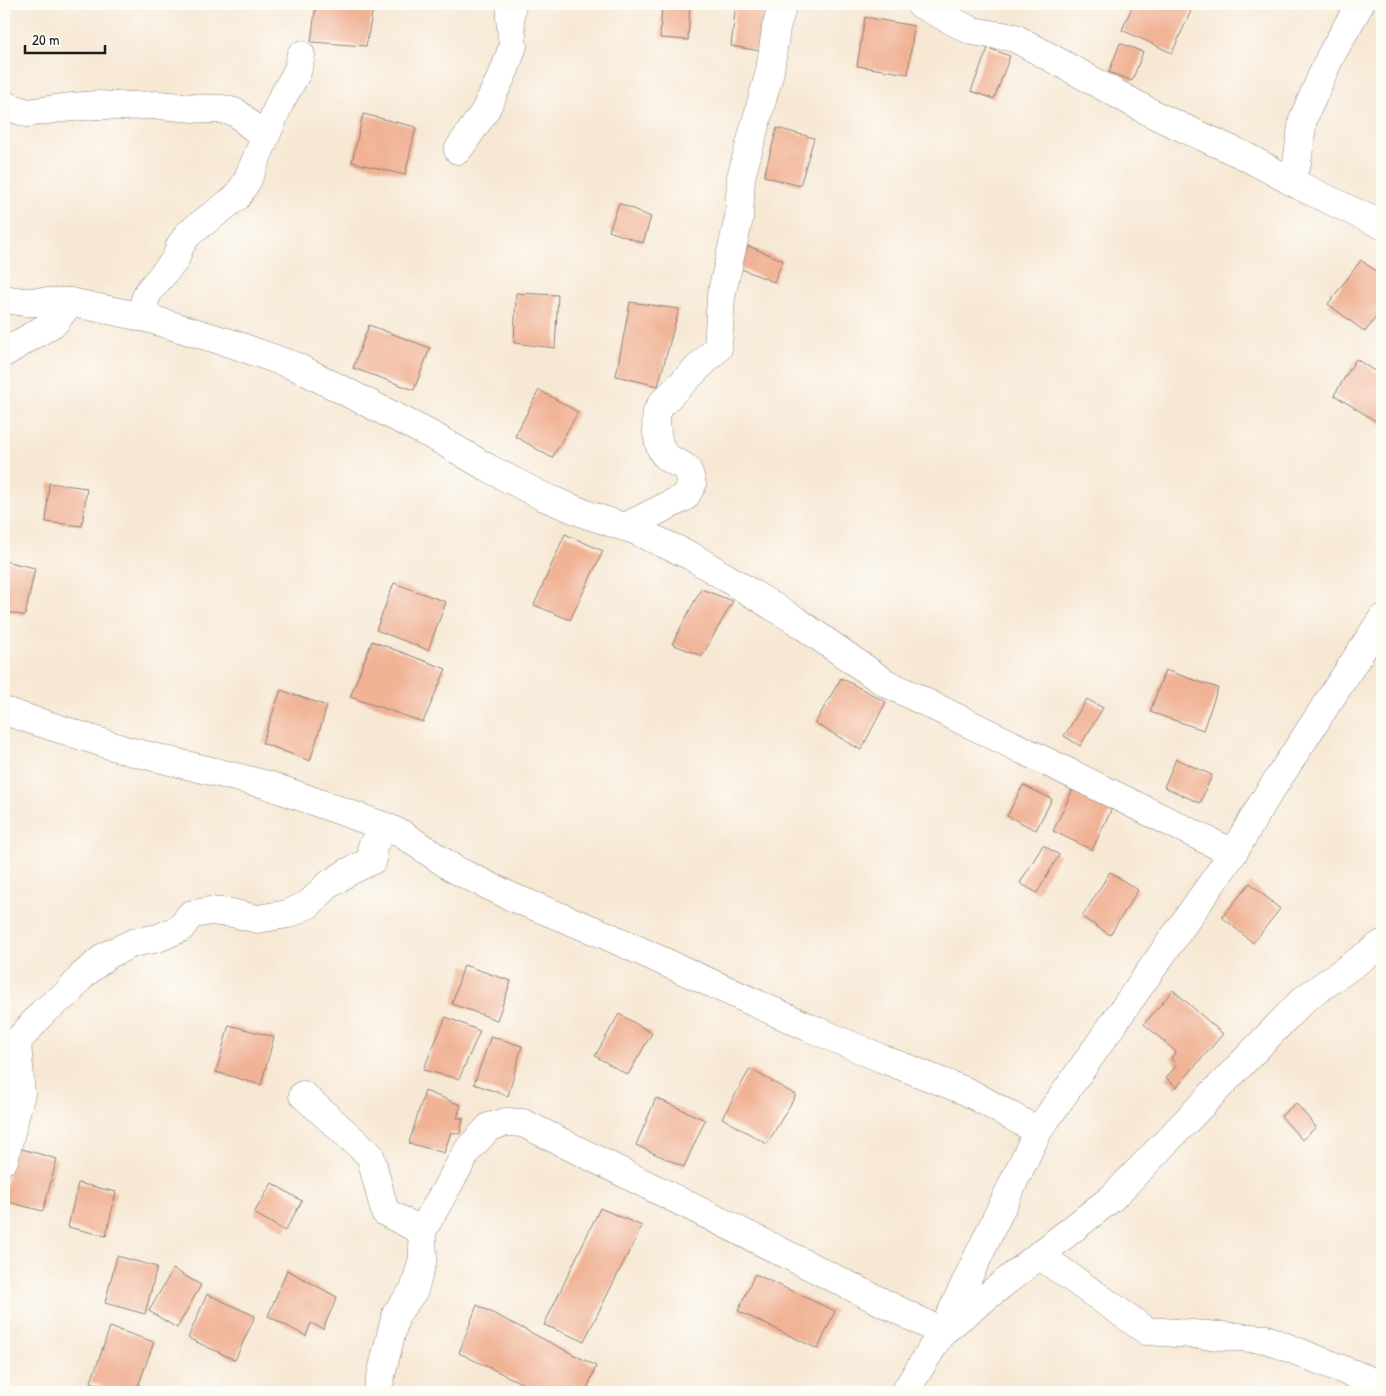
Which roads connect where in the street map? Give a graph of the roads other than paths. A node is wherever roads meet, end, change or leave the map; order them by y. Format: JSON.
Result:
{"nodes":[{"id":1,"x":512,"y":4,"type":"edge"},
{"id":2,"x":784,"y":4,"type":"edge"},
{"id":3,"x":920,"y":4,"type":"edge"},
{"id":4,"x":1360,"y":4,"type":"edge"},
{"id":5,"x":301,"y":55,"type":"dead end"},
{"id":6,"x":4,"y":105,"type":"edge"},
{"id":7,"x":266,"y":136,"type":"junction"},
{"id":8,"x":458,"y":150,"type":"dead end"},
{"id":9,"x":1289,"y":180,"type":"junction"},
{"id":10,"x":1382,"y":225,"type":"edge"},
{"id":11,"x":4,"y":299,"type":"edge"},
{"id":12,"x":70,"y":302,"type":"junction"},
{"id":13,"x":139,"y":316,"type":"junction"},
{"id":14,"x":4,"y":353,"type":"edge"},
{"id":15,"x":625,"y":527,"type":"junction"},
{"id":16,"x":1382,"y":620,"type":"edge"},
{"id":17,"x":4,"y":711,"type":"edge"},
{"id":18,"x":386,"y":827,"type":"junction"},
{"id":19,"x":1233,"y":853,"type":"junction"},
{"id":20,"x":1382,"y":944,"type":"edge"},
{"id":21,"x":303,"y":1095,"type":"dead end"},
{"id":22,"x":1038,"y":1131,"type":"junction"},
{"id":23,"x":4,"y":1160,"type":"edge"},
{"id":24,"x":422,"y":1230,"type":"junction"},
{"id":25,"x":1039,"y":1256,"type":"junction"},
{"id":26,"x":942,"y":1332,"type":"junction"},
{"id":27,"x":1382,"y":1382,"type":"edge"},
{"id":28,"x":377,"y":1392,"type":"edge"},
{"id":29,"x":905,"y":1392,"type":"edge"}],
"edges":[{"from":1,"to":8,"type":"street"},
{"from":2,"to":15,"type":"street"},
{"from":3,"to":9,"type":"street"},
{"from":4,"to":9,"type":"street"},
{"from":5,"to":7,"type":"street"},
{"from":6,"to":7,"type":"street"},
{"from":7,"to":13,"type":"street"},
{"from":9,"to":10,"type":"street"},
{"from":11,"to":12,"type":"street"},
{"from":12,"to":13,"type":"street"},
{"from":12,"to":14,"type":"street"},
{"from":13,"to":15,"type":"street"},
{"from":15,"to":19,"type":"street"},
{"from":16,"to":19,"type":"street"},
{"from":17,"to":18,"type":"street"},
{"from":18,"to":22,"type":"street"},
{"from":18,"to":23,"type":"street"},
{"from":19,"to":22,"type":"street"},
{"from":20,"to":25,"type":"street"},
{"from":21,"to":24,"type":"street"},
{"from":22,"to":26,"type":"street"},
{"from":24,"to":26,"type":"street"},
{"from":24,"to":28,"type":"street"},
{"from":25,"to":26,"type":"street"},
{"from":25,"to":27,"type":"street"},
{"from":26,"to":29,"type":"street"}]}
